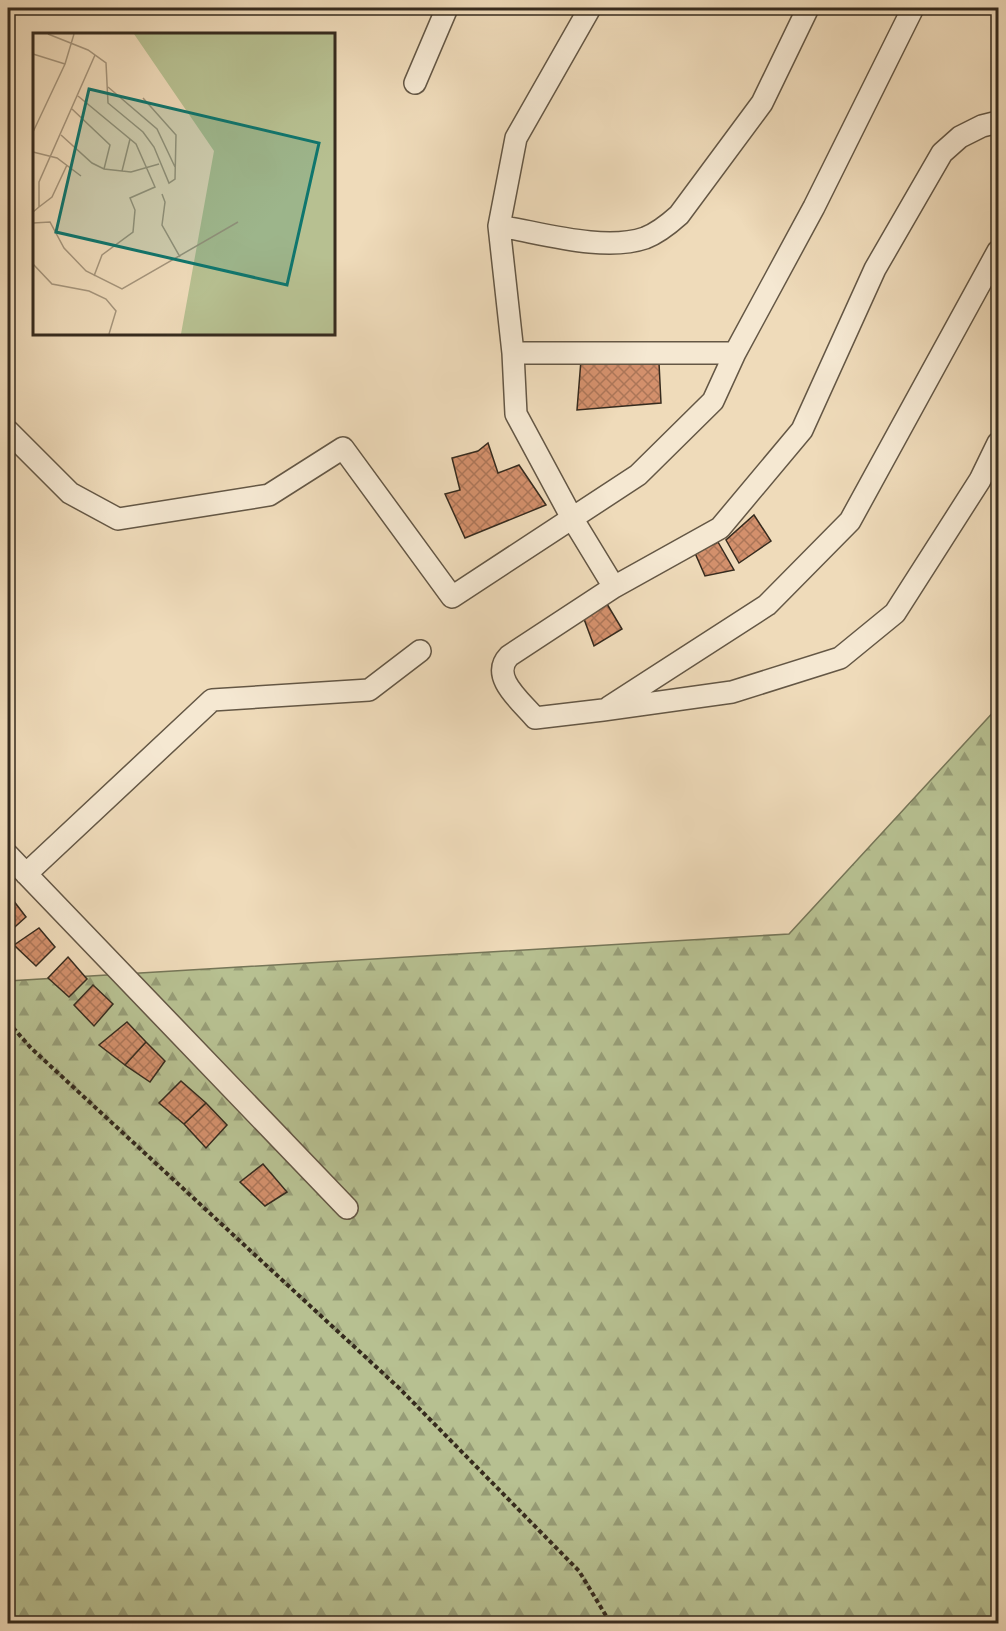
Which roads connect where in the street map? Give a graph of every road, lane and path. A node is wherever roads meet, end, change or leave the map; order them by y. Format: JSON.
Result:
{"nodes":[{"id":1,"x":447,"y":8,"type":"edge"},
{"id":2,"x":590,"y":8,"type":"edge"},
{"id":3,"x":808,"y":8,"type":"edge"},
{"id":4,"x":913,"y":8,"type":"edge"},
{"id":5,"x":415,"y":83,"type":"dead end"},
{"id":6,"x":999,"y":122,"type":"edge"},
{"id":7,"x":499,"y":226,"type":"junction"},
{"id":8,"x":999,"y":251,"type":"edge"},
{"id":9,"x":513,"y":353,"type":"junction"},
{"id":10,"x":735,"y":353,"type":"junction"},
{"id":11,"x":8,"y":431,"type":"edge"},
{"id":12,"x":999,"y":443,"type":"edge"},
{"id":13,"x":572,"y":518,"type":"junction"},
{"id":14,"x":614,"y":587,"type":"junction"},
{"id":15,"x":420,"y":651,"type":"dead end"},
{"id":16,"x":603,"y":710,"type":"junction"},
{"id":17,"x":8,"y":855,"type":"edge"},
{"id":18,"x":26,"y":874,"type":"junction"},
{"id":19,"x":8,"y":1022,"type":"edge"},
{"id":20,"x":346,"y":1208,"type":"dead end"},
{"id":21,"x":611,"y":1623,"type":"edge"}],
"edges":[{"from":1,"to":5,"type":"street"},
{"from":2,"to":7,"type":"street"},
{"from":3,"to":7,"type":"street"},
{"from":4,"to":10,"type":"street"},
{"from":6,"to":14,"type":"street"},
{"from":7,"to":9,"type":"street"},
{"from":8,"to":16,"type":"street"},
{"from":9,"to":10,"type":"street"},
{"from":9,"to":13,"type":"street"},
{"from":10,"to":13,"type":"street"},
{"from":11,"to":13,"type":"street"},
{"from":12,"to":16,"type":"street"},
{"from":13,"to":14,"type":"street"},
{"from":14,"to":16,"type":"street"},
{"from":15,"to":18,"type":"street"},
{"from":17,"to":18,"type":"street"},
{"from":18,"to":20,"type":"street"},
{"from":19,"to":21,"type":"path"}]}
